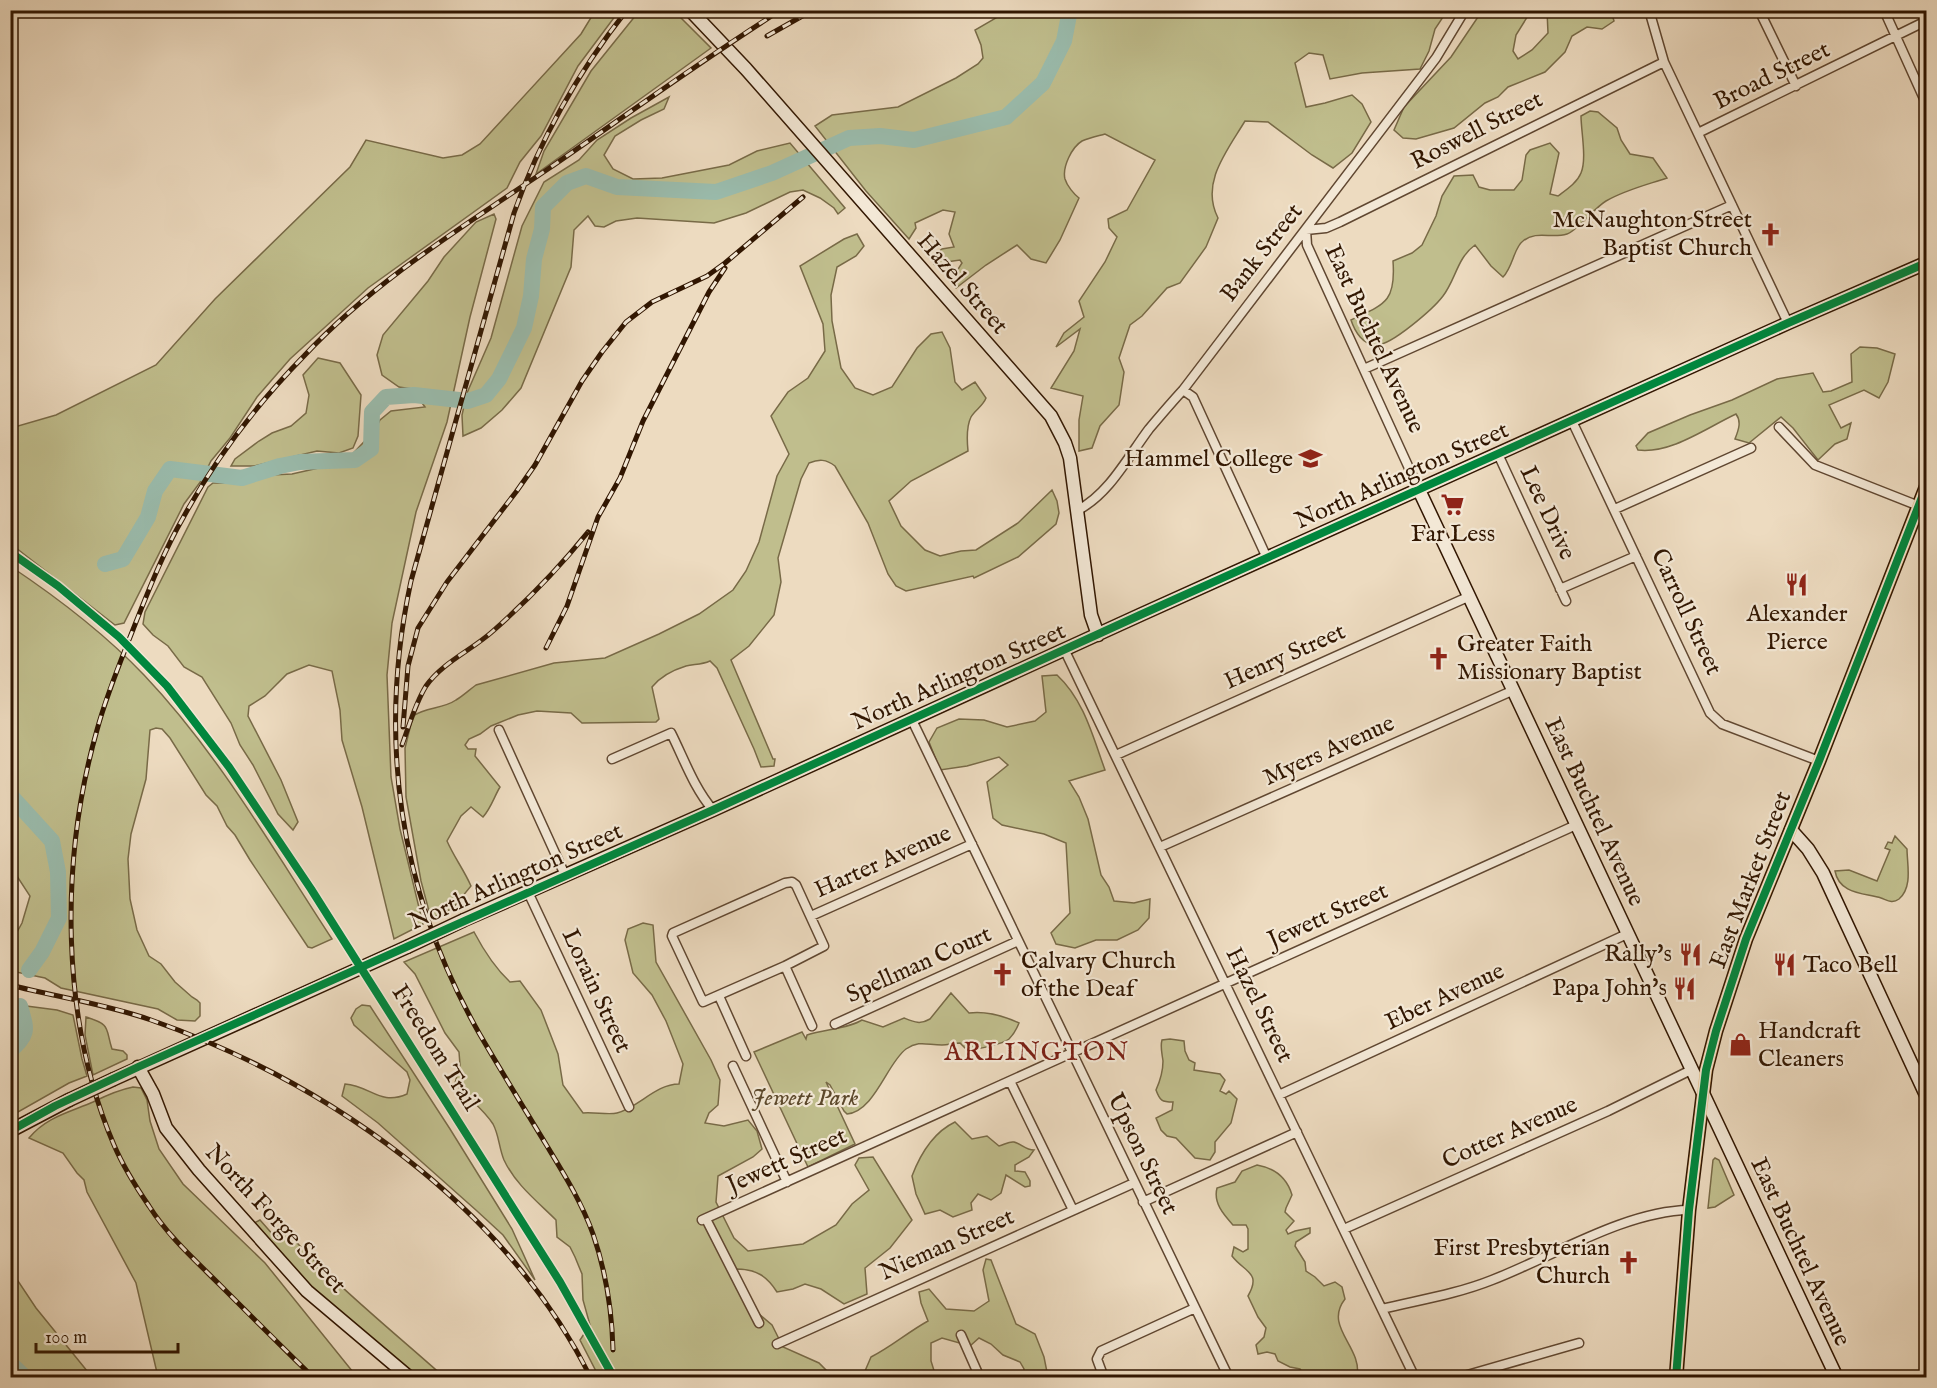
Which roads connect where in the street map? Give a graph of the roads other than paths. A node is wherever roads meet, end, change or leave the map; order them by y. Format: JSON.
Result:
{"nodes":[{"id":1,"x":690,"y":10,"type":"edge"},
{"id":2,"x":1466,"y":10,"type":"edge"},
{"id":3,"x":1649,"y":10,"type":"edge"},
{"id":4,"x":1759,"y":10,"type":"edge"},
{"id":5,"x":1884,"y":10,"type":"edge"},
{"id":6,"x":1926,"y":21,"type":"edge"},
{"id":7,"x":1896,"y":37,"type":"junction"},
{"id":8,"x":1664,"y":62,"type":"junction"},
{"id":9,"x":1796,"y":86,"type":"junction"},
{"id":10,"x":1926,"y":103,"type":"edge"},
{"id":11,"x":1698,"y":133,"type":"junction"},
{"id":12,"x":1732,"y":205,"type":"junction"},
{"id":13,"x":1306,"y":230,"type":"junction"},
{"id":14,"x":1926,"y":263,"type":"edge"},
{"id":15,"x":1788,"y":323,"type":"junction"},
{"id":16,"x":1364,"y":369,"type":"junction"},
{"id":17,"x":1183,"y":390,"type":"junction"},
{"id":18,"x":1572,"y":421,"type":"junction"},
{"id":19,"x":1779,"y":427,"type":"dead end"},
{"id":20,"x":1751,"y":448,"type":"dead end"},
{"id":21,"x":1498,"y":454,"type":"junction"},
{"id":22,"x":1926,"y":487,"type":"edge"},
{"id":23,"x":1419,"y":490,"type":"junction"},
{"id":24,"x":1919,"y":506,"type":"junction"},
{"id":25,"x":1615,"y":509,"type":"junction"},
{"id":26,"x":1077,"y":510,"type":"junction"},
{"id":27,"x":1636,"y":556,"type":"junction"},
{"id":28,"x":1267,"y":558,"type":"junction"},
{"id":29,"x":1560,"y":589,"type":"junction"},
{"id":30,"x":1470,"y":596,"type":"junction"},
{"id":31,"x":1566,"y":601,"type":"dead end"},
{"id":32,"x":1098,"y":635,"type":"junction"},
{"id":33,"x":1065,"y":651,"type":"junction"},
{"id":34,"x":1514,"y":690,"type":"junction"},
{"id":35,"x":912,"y":720,"type":"junction"},
{"id":36,"x":499,"y":730,"type":"dead end"},
{"id":37,"x":1116,"y":755,"type":"junction"},
{"id":38,"x":612,"y":759,"type":"dead end"},
{"id":39,"x":1819,"y":761,"type":"junction"},
{"id":40,"x":713,"y":810,"type":"junction"},
{"id":41,"x":1576,"y":825,"type":"junction"},
{"id":42,"x":1791,"y":830,"type":"junction"},
{"id":43,"x":972,"y":844,"type":"junction"},
{"id":44,"x":1160,"y":847,"type":"junction"},
{"id":45,"x":566,"y":875,"type":"junction"},
{"id":46,"x":528,"y":892,"type":"junction"},
{"id":47,"x":811,"y":916,"type":"junction"},
{"id":48,"x":1628,"y":934,"type":"junction"},
{"id":49,"x":1018,"y":941,"type":"junction"},
{"id":50,"x":784,"y":966,"type":"junction"},
{"id":51,"x":1225,"y":984,"type":"junction"},
{"id":52,"x":719,"y":996,"type":"junction"},
{"id":53,"x":835,"y":1024,"type":"dead end"},
{"id":54,"x":812,"y":1026,"type":"dead end"},
{"id":55,"x":1072,"y":1053,"type":"junction"},
{"id":56,"x":746,"y":1056,"type":"dead end"},
{"id":57,"x":733,"y":1066,"type":"dead end"},
{"id":58,"x":138,"y":1067,"type":"junction"},
{"id":59,"x":1691,"y":1070,"type":"junction"},
{"id":60,"x":1010,"y":1081,"type":"junction"},
{"id":61,"x":1703,"y":1094,"type":"junction"},
{"id":62,"x":1279,"y":1095,"type":"junction"},
{"id":63,"x":1926,"y":1095,"type":"edge"},
{"id":64,"x":629,"y":1107,"type":"dead end"},
{"id":65,"x":10,"y":1131,"type":"edge"},
{"id":66,"x":1297,"y":1132,"type":"junction"},
{"id":67,"x":787,"y":1182,"type":"junction"},
{"id":68,"x":1134,"y":1183,"type":"junction"},
{"id":69,"x":1143,"y":1202,"type":"junction"},
{"id":70,"x":1072,"y":1210,"type":"junction"},
{"id":71,"x":1689,"y":1210,"type":"junction"},
{"id":72,"x":1344,"y":1229,"type":"junction"},
{"id":73,"x":1195,"y":1308,"type":"junction"},
{"id":74,"x":1382,"y":1309,"type":"junction"},
{"id":75,"x":759,"y":1323,"type":"dead end"},
{"id":76,"x":961,"y":1335,"type":"dead end"},
{"id":77,"x":1579,"y":1343,"type":"dead end"},
{"id":78,"x":777,"y":1344,"type":"dead end"},
{"id":79,"x":410,"y":1377,"type":"edge"},
{"id":80,"x":980,"y":1377,"type":"edge"},
{"id":81,"x":1104,"y":1377,"type":"edge"},
{"id":82,"x":1229,"y":1377,"type":"edge"},
{"id":83,"x":1415,"y":1377,"type":"edge"},
{"id":84,"x":1456,"y":1377,"type":"edge"},
{"id":85,"x":1676,"y":1377,"type":"edge"},
{"id":86,"x":1836,"y":1377,"type":"edge"}],
"edges":[{"from":1,"to":26,"type":"street","name":"Hazel Street"},
{"from":2,"to":13,"type":"street","name":"Bank Street"},
{"from":3,"to":8,"type":"street"},
{"from":4,"to":9,"type":"street"},
{"from":5,"to":7,"type":"street"},
{"from":6,"to":7,"type":"street","name":"Broad Street"},
{"from":7,"to":9,"type":"street","name":"Broad Street"},
{"from":7,"to":10,"type":"street"},
{"from":8,"to":11,"type":"street"},
{"from":8,"to":13,"type":"street","name":"Roswell Street"},
{"from":9,"to":11,"type":"street","name":"Broad Street"},
{"from":11,"to":12,"type":"street"},
{"from":12,"to":15,"type":"street"},
{"from":12,"to":16,"type":"street"},
{"from":13,"to":16,"type":"street","name":"East Buchtel Avenue"},
{"from":13,"to":17,"type":"street","name":"Bank Street"},
{"from":14,"to":15,"type":"street","name":"North Arlington Street"},
{"from":15,"to":18,"type":"street","name":"North Arlington Street"},
{"from":16,"to":23,"type":"street","name":"East Buchtel Avenue"},
{"from":17,"to":26,"type":"street","name":"Bank Street"},
{"from":17,"to":28,"type":"street"},
{"from":18,"to":21,"type":"street","name":"North Arlington Street"},
{"from":18,"to":25,"type":"street","name":"Carroll Street"},
{"from":19,"to":24,"type":"street"},
{"from":20,"to":25,"type":"street"},
{"from":21,"to":23,"type":"street","name":"North Arlington Street"},
{"from":21,"to":29,"type":"street","name":"Lee Drive"},
{"from":22,"to":24,"type":"main road","name":"East Market Street"},
{"from":23,"to":28,"type":"street","name":"North Arlington Street"},
{"from":23,"to":30,"type":"street","name":"East Buchtel Avenue"},
{"from":24,"to":39,"type":"main road","name":"East Market Street"},
{"from":25,"to":27,"type":"street","name":"Carroll Street"},
{"from":26,"to":32,"type":"street","name":"Hazel Street"},
{"from":27,"to":29,"type":"street","name":"Lee Drive"},
{"from":27,"to":39,"type":"street","name":"Carroll Street"},
{"from":28,"to":32,"type":"street","name":"North Arlington Street"},
{"from":29,"to":31,"type":"street","name":"Lee Drive"},
{"from":30,"to":34,"type":"street","name":"East Buchtel Avenue"},
{"from":30,"to":37,"type":"street","name":"Henry Street"},
{"from":32,"to":33,"type":"street","name":"North Arlington Street"},
{"from":33,"to":35,"type":"street","name":"North Arlington Street"},
{"from":33,"to":37,"type":"street","name":"Hazel Street"},
{"from":34,"to":41,"type":"street","name":"East Buchtel Avenue"},
{"from":34,"to":44,"type":"street","name":"Myers Avenue"},
{"from":35,"to":40,"type":"street","name":"North Arlington Street"},
{"from":35,"to":43,"type":"street","name":"Upson Street"},
{"from":36,"to":45,"type":"street"},
{"from":37,"to":44,"type":"street","name":"Hazel Street"},
{"from":38,"to":40,"type":"street"},
{"from":39,"to":42,"type":"main road","name":"East Market Street"},
{"from":40,"to":45,"type":"street","name":"North Arlington Street"},
{"from":41,"to":48,"type":"street","name":"East Buchtel Avenue"},
{"from":41,"to":51,"type":"street","name":"Jewett Street"},
{"from":42,"to":61,"type":"main road","name":"East Market Street"},
{"from":42,"to":63,"type":"street"},
{"from":43,"to":47,"type":"street","name":"Harter Avenue"},
{"from":43,"to":49,"type":"street","name":"Upson Street"},
{"from":44,"to":51,"type":"street","name":"Hazel Street"},
{"from":45,"to":46,"type":"street","name":"North Arlington Street"},
{"from":46,"to":58,"type":"street","name":"North Arlington Street","bridge":true},
{"from":46,"to":64,"type":"street","name":"Lorain Street"},
{"from":47,"to":50,"type":"street"},
{"from":47,"to":52,"type":"street"},
{"from":48,"to":59,"type":"street","name":"East Buchtel Avenue"},
{"from":48,"to":62,"type":"street","name":"Eber Avenue"},
{"from":49,"to":53,"type":"street","name":"Spellman Court"},
{"from":49,"to":55,"type":"street","name":"Upson Street"},
{"from":50,"to":52,"type":"street"},
{"from":50,"to":54,"type":"street"},
{"from":51,"to":55,"type":"street","name":"Jewett Street"},
{"from":51,"to":62,"type":"street","name":"Hazel Street"},
{"from":52,"to":56,"type":"street"},
{"from":55,"to":60,"type":"street","name":"Jewett Street"},
{"from":55,"to":68,"type":"street","name":"Upson Street"},
{"from":57,"to":67,"type":"street"},
{"from":58,"to":65,"type":"street","name":"North Arlington Street","bridge":true},
{"from":58,"to":79,"type":"street","name":"North Forge Street"},
{"from":59,"to":61,"type":"street","name":"East Buchtel Avenue"},
{"from":59,"to":72,"type":"street","name":"Cotter Avenue"},
{"from":60,"to":67,"type":"street","name":"Jewett Street"},
{"from":60,"to":70,"type":"street"},
{"from":61,"to":71,"type":"main road","name":"East Market Street"},
{"from":61,"to":86,"type":"street","name":"East Buchtel Avenue"},
{"from":62,"to":66,"type":"street","name":"Hazel Street"},
{"from":66,"to":69,"type":"street"},
{"from":66,"to":72,"type":"street","name":"Hazel Street"},
{"from":67,"to":75,"type":"street","name":"Jewett Street"},
{"from":68,"to":69,"type":"street","name":"Upson Street"},
{"from":68,"to":70,"type":"street","name":"Nieman Street"},
{"from":69,"to":73,"type":"street","name":"Upson Street"},
{"from":70,"to":78,"type":"street","name":"Nieman Street"},
{"from":71,"to":74,"type":"street"},
{"from":71,"to":85,"type":"main road","name":"East Market Street"},
{"from":72,"to":74,"type":"street","name":"Hazel Street"},
{"from":73,"to":81,"type":"street"},
{"from":73,"to":82,"type":"street","name":"Upson Street"},
{"from":74,"to":83,"type":"street","name":"Hazel Street"},
{"from":76,"to":80,"type":"street"},
{"from":77,"to":84,"type":"street"}]}
